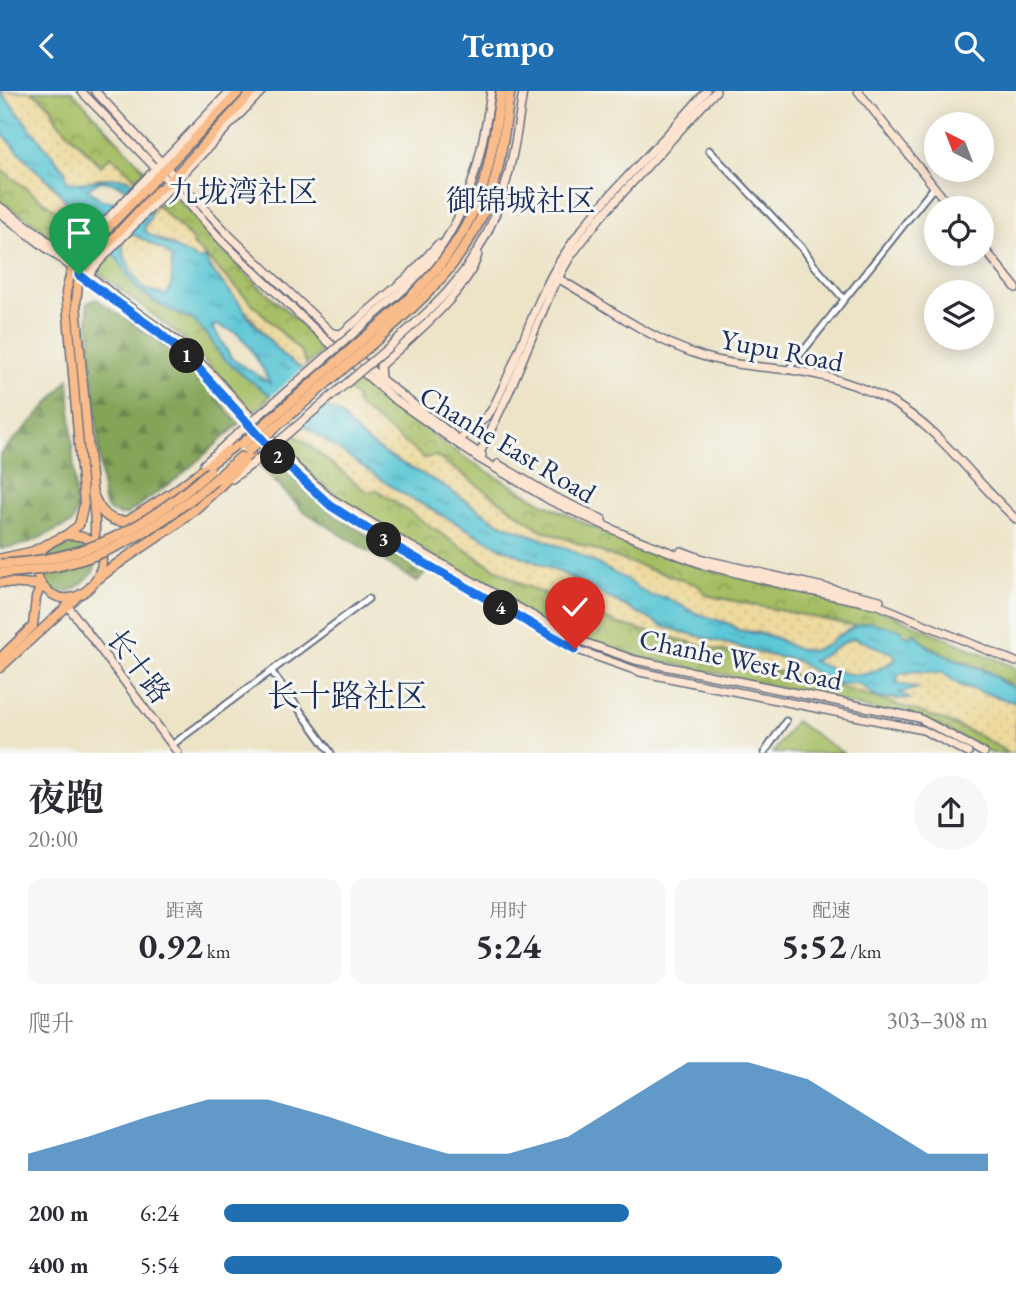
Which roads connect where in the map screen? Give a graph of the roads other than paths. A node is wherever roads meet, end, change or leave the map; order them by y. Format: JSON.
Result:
{"nodes":[{"id":1,"x":81,"y":91,"type":"edge"},
{"id":2,"x":95,"y":91,"type":"edge"},
{"id":3,"x":230,"y":91,"type":"edge"},
{"id":4,"x":240,"y":91,"type":"edge"},
{"id":5,"x":252,"y":91,"type":"edge"},
{"id":6,"x":262,"y":91,"type":"edge"},
{"id":7,"x":501,"y":91,"type":"edge"},
{"id":8,"x":510,"y":91,"type":"edge"},
{"id":9,"x":523,"y":91,"type":"edge"},
{"id":10,"x":706,"y":91,"type":"edge"},
{"id":11,"x":716,"y":91,"type":"edge"},
{"id":12,"x":858,"y":91,"type":"edge"},
{"id":13,"x":492,"y":94,"type":"edge"},
{"id":14,"x":709,"y":150,"type":"dead end"},
{"id":15,"x":164,"y":164,"type":"junction"},
{"id":16,"x":158,"y":172,"type":"junction"},
{"id":17,"x":173,"y":181,"type":"junction"},
{"id":18,"x":934,"y":187,"type":"junction"},
{"id":19,"x":152,"y":189,"type":"junction"},
{"id":20,"x":941,"y":196,"type":"edge"},
{"id":21,"x":0,"y":207,"type":"edge"},
{"id":22,"x":462,"y":208,"type":"junction"},
{"id":23,"x":0,"y":213,"type":"edge"},
{"id":24,"x":480,"y":245,"type":"junction"},
{"id":25,"x":994,"y":261,"type":"edge"},
{"id":26,"x":72,"y":264,"type":"junction"},
{"id":27,"x":84,"y":273,"type":"junction"},
{"id":28,"x":554,"y":277,"type":"junction"},
{"id":29,"x":1016,"y":288,"type":"edge"},
{"id":30,"x":844,"y":299,"type":"junction"},
{"id":31,"x":332,"y":333,"type":"junction"},
{"id":32,"x":371,"y":339,"type":"junction"},
{"id":33,"x":788,"y":370,"type":"junction"},
{"id":34,"x":381,"y":379,"type":"junction"},
{"id":35,"x":457,"y":441,"type":"junction"},
{"id":36,"x":244,"y":448,"type":"junction"},
{"id":37,"x":479,"y":456,"type":"junction"},
{"id":38,"x":198,"y":471,"type":"junction"},
{"id":39,"x":213,"y":475,"type":"junction"},
{"id":40,"x":217,"y":490,"type":"junction"},
{"id":41,"x":175,"y":491,"type":"junction"},
{"id":42,"x":92,"y":492,"type":"junction"},
{"id":43,"x":1016,"y":519,"type":"edge"},
{"id":44,"x":66,"y":535,"type":"junction"},
{"id":45,"x":93,"y":542,"type":"junction"},
{"id":46,"x":48,"y":544,"type":"junction"},
{"id":47,"x":0,"y":561,"type":"edge"},
{"id":48,"x":0,"y":573,"type":"edge"},
{"id":49,"x":0,"y":582,"type":"edge"},
{"id":50,"x":95,"y":582,"type":"junction"},
{"id":51,"x":41,"y":585,"type":"junction"},
{"id":52,"x":79,"y":595,"type":"junction"},
{"id":53,"x":368,"y":599,"type":"dead end"},
{"id":54,"x":66,"y":605,"type":"junction"},
{"id":55,"x":0,"y":658,"type":"edge"},
{"id":56,"x":1016,"y":660,"type":"edge"},
{"id":57,"x":0,"y":668,"type":"edge"},
{"id":58,"x":272,"y":672,"type":"junction"},
{"id":59,"x":786,"y":722,"type":"dead end"},
{"id":60,"x":172,"y":745,"type":"junction"},
{"id":61,"x":178,"y":753,"type":"edge"},
{"id":62,"x":331,"y":753,"type":"edge"},
{"id":63,"x":764,"y":753,"type":"edge"},
{"id":64,"x":968,"y":753,"type":"edge"},
{"id":65,"x":984,"y":753,"type":"edge"}],
"edges":[{"from":1,"to":16,"type":"main road","name":"Chanhe East Road"},
{"from":2,"to":15,"type":"main road","name":"Chanhe East Road"},
{"from":3,"to":15,"type":"main road"},
{"from":4,"to":15,"type":"main road"},
{"from":5,"to":17,"type":"main road"},
{"from":6,"to":17,"type":"main road"},
{"from":7,"to":32,"type":"highway"},
{"from":8,"to":32,"type":"highway"},
{"from":9,"to":24,"type":"main road"},
{"from":10,"to":28,"type":"main road"},
{"from":11,"to":28,"type":"main road"},
{"from":12,"to":18,"type":"main road"},
{"from":13,"to":22,"type":"main road"},
{"from":14,"to":30,"type":"street"},
{"from":15,"to":16,"type":"main road"},
{"from":15,"to":17,"type":"main road","name":"Chanhe East Road"},
{"from":16,"to":17,"type":"main road","name":"Chanhe East Road"},
{"from":16,"to":19,"type":"main road"},
{"from":17,"to":19,"type":"main road"},
{"from":17,"to":31,"type":"main road","name":"Chanhe East Road"},
{"from":17,"to":35,"type":"main road","name":"Chanhe East Road"},
{"from":18,"to":20,"type":"main road"},
{"from":18,"to":30,"type":"street"},
{"from":19,"to":26,"type":"main road"},
{"from":19,"to":27,"type":"main road"},
{"from":21,"to":26,"type":"main road","name":"Chanhe West Road"},
{"from":22,"to":31,"type":"main road"},
{"from":22,"to":38,"type":"main road","bridge":true},
{"from":23,"to":26,"type":"main road","name":"Chanhe West Road"},
{"from":24,"to":34,"type":"main road"},
{"from":24,"to":40,"type":"main road","bridge":true},
{"from":25,"to":29,"type":"main road"},
{"from":26,"to":27,"type":"main road","name":"Chanhe West Road"},
{"from":26,"to":44,"type":"main road"},
{"from":27,"to":42,"type":"main road"},
{"from":27,"to":64,"type":"main road","name":"Chanhe West Road"},
{"from":27,"to":65,"type":"main road","name":"Chanhe West Road"},
{"from":28,"to":33,"type":"main road","name":"Yupu Road"},
{"from":28,"to":35,"type":"main road"},
{"from":28,"to":37,"type":"main road"},
{"from":30,"to":33,"type":"street"},
{"from":31,"to":34,"type":"main road","name":"Chanhe East Road"},
{"from":32,"to":36,"type":"highway","bridge":true},
{"from":32,"to":36,"type":"highway","bridge":true},
{"from":33,"to":43,"type":"main road","name":"Yupu Road"},
{"from":34,"to":35,"type":"main road","name":"Chanhe East Road"},
{"from":35,"to":37,"type":"main road","name":"Chanhe East Road"},
{"from":36,"to":38,"type":"highway"},
{"from":36,"to":39,"type":"highway"},
{"from":36,"to":40,"type":"highway"},
{"from":37,"to":56,"type":"main road","name":"Chanhe East Road"},
{"from":38,"to":41,"type":"highway"},
{"from":39,"to":47,"type":"highway","bridge":true},
{"from":39,"to":48,"type":"highway","bridge":true},
{"from":40,"to":50,"type":"highway"},
{"from":41,"to":42,"type":"highway"},
{"from":41,"to":45,"type":"highway"},
{"from":42,"to":45,"type":"main road"},
{"from":44,"to":45,"type":"main road"},
{"from":44,"to":46,"type":"main road"},
{"from":45,"to":50,"type":"main road"},
{"from":46,"to":47,"type":"highway"},
{"from":46,"to":51,"type":"main road"},
{"from":49,"to":51,"type":"highway"},
{"from":50,"to":52,"type":"main road"},
{"from":51,"to":52,"type":"main road"},
{"from":51,"to":55,"type":"main road"},
{"from":52,"to":54,"type":"main road"},
{"from":53,"to":58,"type":"street"},
{"from":54,"to":57,"type":"main road"},
{"from":54,"to":60,"type":"main road","name":"长十路"},
{"from":58,"to":60,"type":"street"},
{"from":58,"to":62,"type":"street"},
{"from":59,"to":63,"type":"street"},
{"from":60,"to":61,"type":"main road","name":"长十路"}]}
